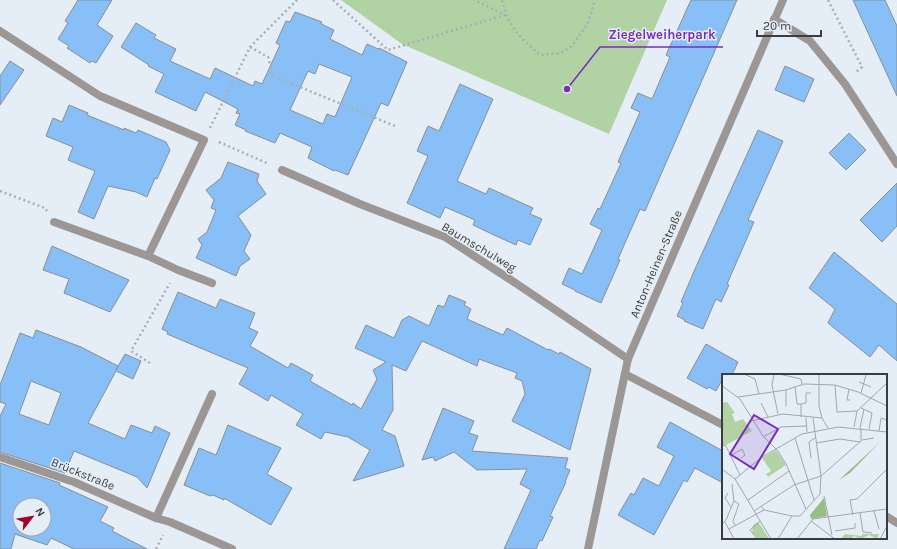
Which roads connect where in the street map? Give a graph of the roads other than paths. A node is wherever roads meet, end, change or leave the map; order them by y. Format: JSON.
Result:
{"nodes":[{"id":1,"x":783,"y":0,"type":"edge"},
{"id":2,"x":774,"y":19,"type":"junction"},
{"id":3,"x":0,"y":31,"type":"edge"},
{"id":4,"x":897,"y":164,"type":"edge"},
{"id":5,"x":282,"y":170,"type":"road end"},
{"id":6,"x":54,"y":222,"type":"road end"},
{"id":7,"x":148,"y":256,"type":"junction"},
{"id":8,"x":212,"y":283,"type":"dead end"},
{"id":9,"x":628,"y":360,"type":"junction"},
{"id":10,"x":625,"y":374,"type":"junction"},
{"id":11,"x":212,"y":394,"type":"dead end"},
{"id":12,"x":722,"y":424,"type":"edge"},
{"id":13,"x":0,"y":457,"type":"edge"},
{"id":14,"x":887,"y":517,"type":"edge"},
{"id":15,"x":156,"y":518,"type":"junction"},
{"id":16,"x":897,"y":523,"type":"edge"},
{"id":17,"x":232,"y":549,"type":"edge"},
{"id":18,"x":588,"y":549,"type":"edge"}],
"edges":[{"from":1,"to":2,"type":"street","name":"Anton-Heinen-Straße"},
{"from":2,"to":4,"type":"street"},
{"from":2,"to":9,"type":"street","name":"Anton-Heinen-Straße"},
{"from":3,"to":7,"type":"street"},
{"from":5,"to":9,"type":"street","name":"Baumschulweg"},
{"from":6,"to":7,"type":"street"},
{"from":7,"to":8,"type":"street"},
{"from":9,"to":10,"type":"street","name":"Anton-Heinen-Straße"},
{"from":10,"to":12,"type":"street"},
{"from":10,"to":18,"type":"street","name":"Anton-Heinen-Straße"},
{"from":11,"to":15,"type":"street"},
{"from":13,"to":15,"type":"street","name":"Brückstraße"},
{"from":14,"to":16,"type":"street"},
{"from":15,"to":17,"type":"street","name":"Brückstraße"}]}
